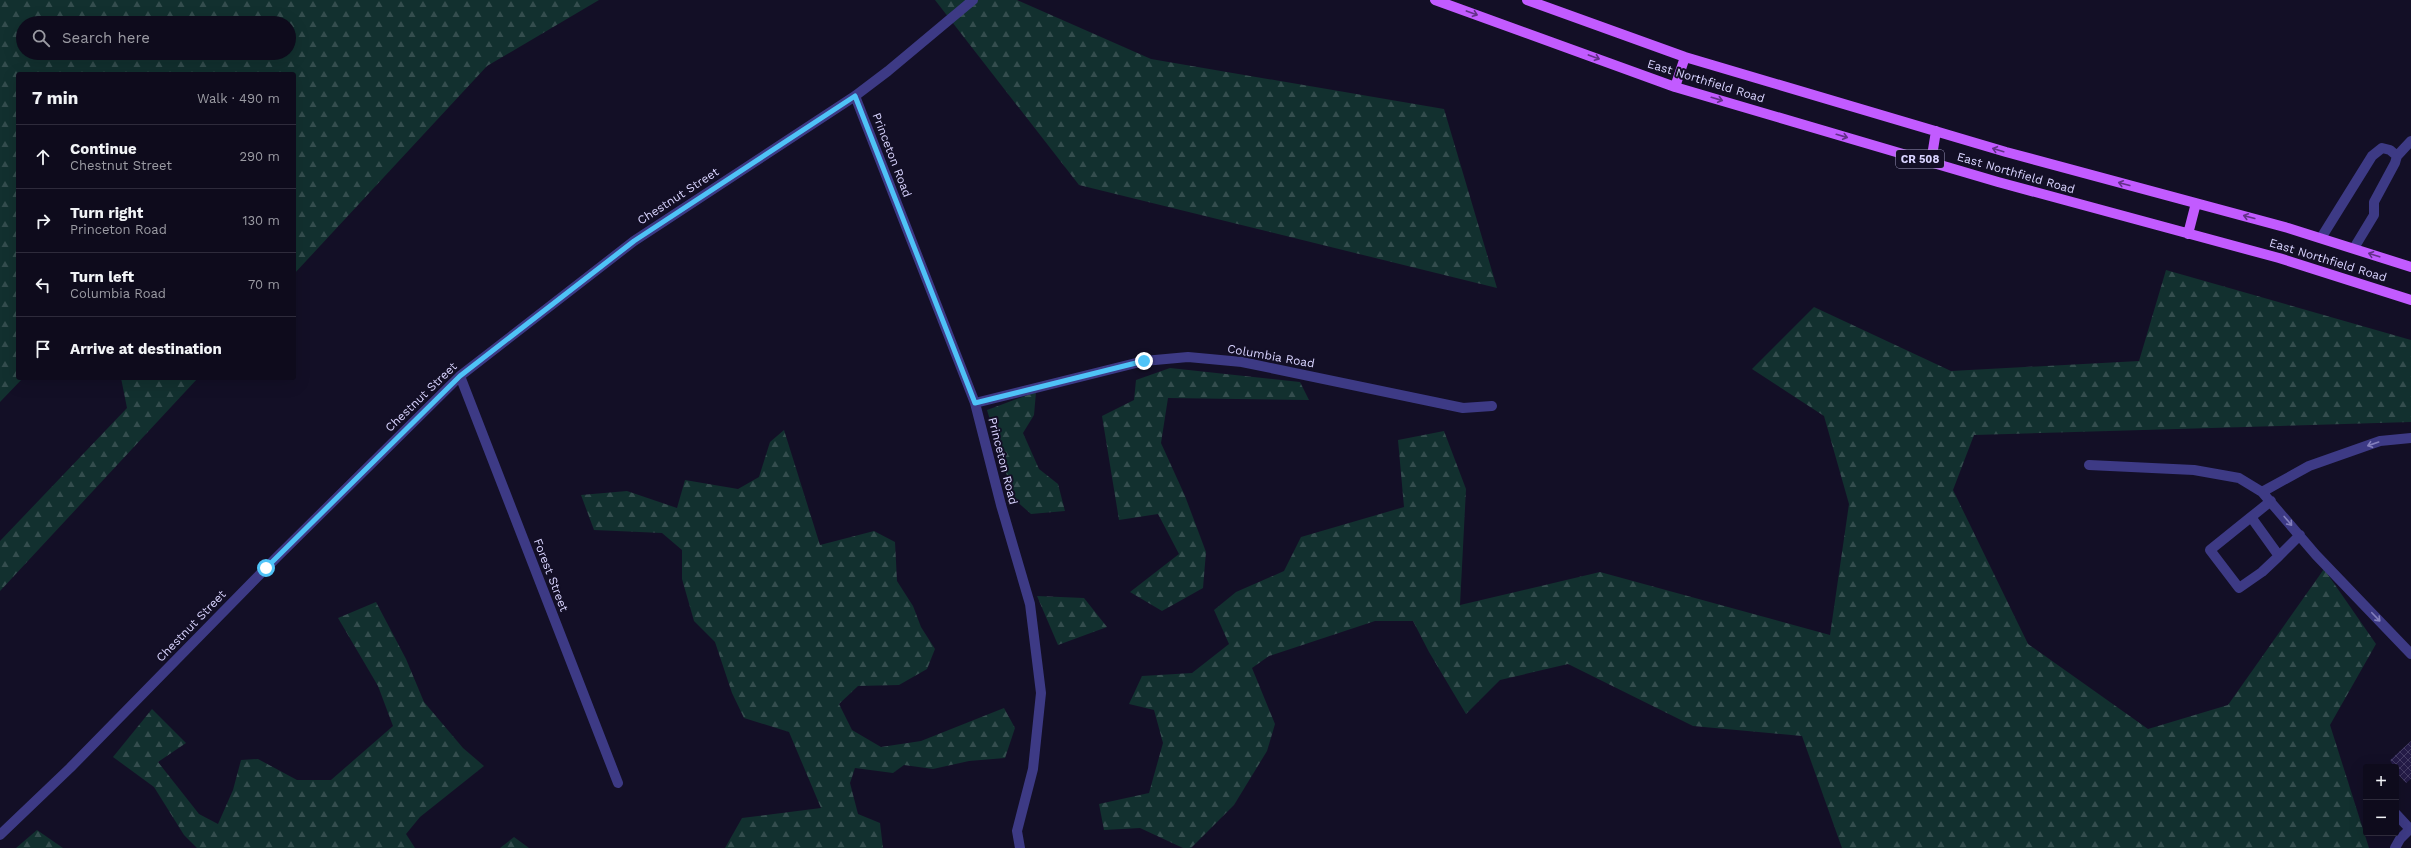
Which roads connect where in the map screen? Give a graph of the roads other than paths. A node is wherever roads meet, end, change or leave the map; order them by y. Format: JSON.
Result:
{"nodes":[{"id":1,"x":973,"y":0,"type":"edge"},
{"id":2,"x":1435,"y":0,"type":"edge"},
{"id":3,"x":1527,"y":0,"type":"edge"},
{"id":4,"x":1685,"y":57,"type":"junction"},
{"id":5,"x":1675,"y":87,"type":"junction"},
{"id":6,"x":855,"y":96,"type":"junction"},
{"id":7,"x":1936,"y":131,"type":"junction"},
{"id":8,"x":2411,"y":141,"type":"edge"},
{"id":9,"x":2397,"y":156,"type":"junction"},
{"id":10,"x":1931,"y":162,"type":"junction"},
{"id":11,"x":2196,"y":203,"type":"junction"},
{"id":12,"x":2188,"y":234,"type":"junction"},
{"id":13,"x":2321,"y":238,"type":"junction"},
{"id":14,"x":2354,"y":248,"type":"junction"},
{"id":15,"x":2411,"y":267,"type":"edge"},
{"id":16,"x":2411,"y":300,"type":"edge"},
{"id":17,"x":460,"y":376,"type":"junction"},
{"id":18,"x":975,"y":403,"type":"junction"},
{"id":19,"x":1492,"y":406,"type":"dead end"},
{"id":20,"x":2411,"y":438,"type":"edge"},
{"id":21,"x":2089,"y":465,"type":"dead end"},
{"id":22,"x":2262,"y":492,"type":"junction"},
{"id":23,"x":2271,"y":501,"type":"junction"},
{"id":24,"x":2251,"y":517,"type":"junction"},
{"id":25,"x":2300,"y":535,"type":"junction"},
{"id":26,"x":2279,"y":556,"type":"junction"},
{"id":27,"x":2411,"y":654,"type":"edge"},
{"id":28,"x":618,"y":783,"type":"dead end"},
{"id":29,"x":2399,"y":817,"type":"edge"},
{"id":30,"x":2411,"y":830,"type":"edge"},
{"id":31,"x":0,"y":835,"type":"edge"},
{"id":32,"x":1020,"y":848,"type":"edge"},
{"id":33,"x":2395,"y":848,"type":"edge"}],
"edges":[{"from":1,"to":6,"type":"street","name":"Chestnut Street"},
{"from":2,"to":5,"type":"main road","name":"East Northfield Road","number":"CR 508","one_way":true},
{"from":3,"to":4,"type":"main road","name":"East Northfield Road","number":"CR 508"},
{"from":4,"to":5,"type":"main road"},
{"from":4,"to":7,"type":"main road","name":"East Northfield Road","number":"CR 508"},
{"from":5,"to":10,"type":"main road","name":"East Northfield Road","number":"CR 508","one_way":true},
{"from":6,"to":17,"type":"street","name":"Chestnut Street"},
{"from":6,"to":18,"type":"street","name":"Princeton Road"},
{"from":7,"to":10,"type":"main road"},
{"from":11,"to":7,"type":"main road","name":"East Northfield Road","number":"CR 508","one_way":true},
{"from":8,"to":9,"type":"street"},
{"from":9,"to":13,"type":"street"},
{"from":9,"to":14,"type":"street"},
{"from":10,"to":12,"type":"main road","name":"East Northfield Road","number":"CR 508"},
{"from":11,"to":12,"type":"main road"},
{"from":13,"to":11,"type":"main road","name":"East Northfield Road","number":"CR 508","one_way":true},
{"from":12,"to":16,"type":"main road","name":"East Northfield Road","number":"CR 508"},
{"from":13,"to":14,"type":"main road","name":"East Northfield Road","number":"CR 508"},
{"from":15,"to":14,"type":"main road","name":"East Northfield Road","number":"CR 508","one_way":true},
{"from":17,"to":28,"type":"street","name":"Forest Street"},
{"from":17,"to":31,"type":"street","name":"Chestnut Street"},
{"from":18,"to":19,"type":"street","name":"Columbia Road"},
{"from":18,"to":32,"type":"street","name":"Princeton Road"},
{"from":20,"to":22,"type":"street","one_way":true},
{"from":21,"to":22,"type":"street"},
{"from":22,"to":23,"type":"street"},
{"from":23,"to":24,"type":"street"},
{"from":23,"to":25,"type":"street","one_way":true},
{"from":24,"to":26,"type":"street"},
{"from":24,"to":26,"type":"street"},
{"from":25,"to":26,"type":"street"},
{"from":25,"to":27,"type":"street","one_way":true},
{"from":29,"to":30,"type":"street"},
{"from":30,"to":33,"type":"street"}]}
